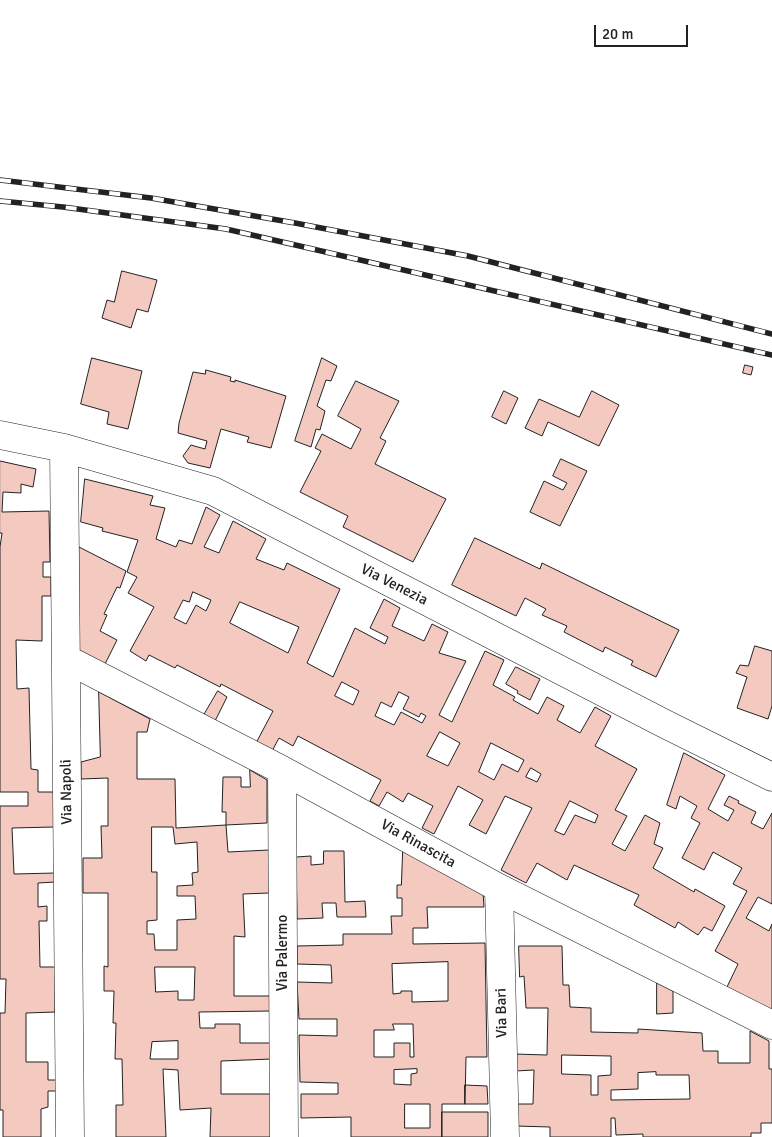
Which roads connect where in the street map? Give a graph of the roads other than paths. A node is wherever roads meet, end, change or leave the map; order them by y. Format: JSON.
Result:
{"nodes":[{"id":1,"x":0,"y":435,"type":"edge"},
{"id":2,"x":64,"y":448,"type":"junction"},
{"id":3,"x":66,"y":658,"type":"junction"},
{"id":4,"x":282,"y":770,"type":"junction"},
{"id":5,"x":772,"y":777,"type":"edge"},
{"id":6,"x":500,"y":888,"type":"junction"},
{"id":7,"x":772,"y":1025,"type":"edge"},
{"id":8,"x":70,"y":1137,"type":"edge"},
{"id":9,"x":284,"y":1137,"type":"edge"},
{"id":10,"x":506,"y":1137,"type":"edge"}],
"edges":[{"from":1,"to":2,"type":"street","name":"Via Venezia"},
{"from":2,"to":3,"type":"street","name":"Via Napoli"},
{"from":2,"to":5,"type":"street","name":"Via Venezia"},
{"from":3,"to":4,"type":"street","name":"Via Rinascita"},
{"from":3,"to":8,"type":"street","name":"Via Napoli"},
{"from":4,"to":6,"type":"street","name":"Via Rinascita"},
{"from":4,"to":9,"type":"street","name":"Via Palermo"},
{"from":6,"to":7,"type":"street","name":"Via Rinascita"},
{"from":6,"to":10,"type":"street","name":"Via Bari"}]}
